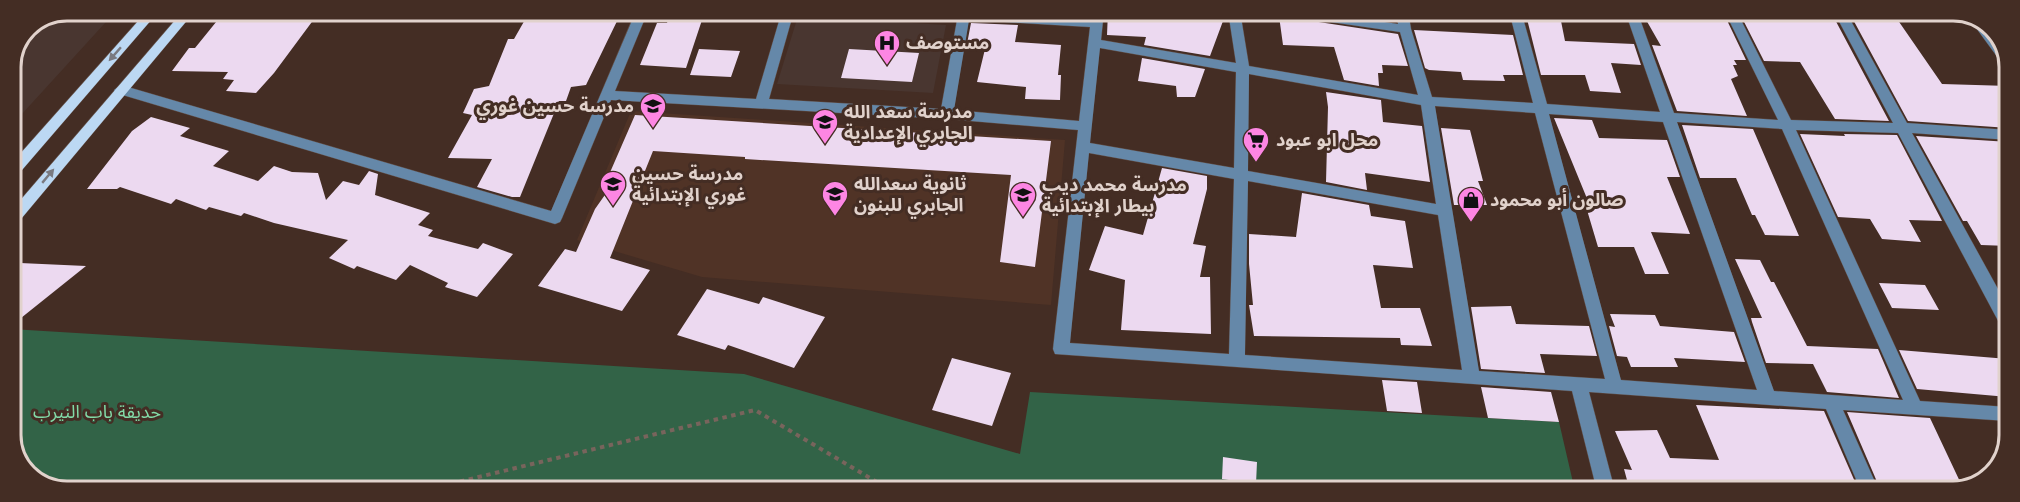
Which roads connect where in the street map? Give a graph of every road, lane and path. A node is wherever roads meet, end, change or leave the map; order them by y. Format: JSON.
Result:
{"nodes":[{"id":1,"x":143,"y":21,"type":"edge"},
{"id":2,"x":180,"y":21,"type":"edge"},
{"id":3,"x":638,"y":21,"type":"edge"},
{"id":4,"x":785,"y":21,"type":"edge"},
{"id":5,"x":963,"y":21,"type":"edge"},
{"id":6,"x":1097,"y":21,"type":"edge"},
{"id":7,"x":1236,"y":21,"type":"edge"},
{"id":8,"x":1350,"y":21,"type":"edge"},
{"id":9,"x":1404,"y":21,"type":"edge"},
{"id":10,"x":1518,"y":21,"type":"edge"},
{"id":11,"x":1634,"y":21,"type":"edge"},
{"id":12,"x":1735,"y":21,"type":"edge"},
{"id":13,"x":1845,"y":21,"type":"edge"},
{"id":14,"x":1405,"y":29,"type":"junction"},
{"id":15,"x":1094,"y":43,"type":"junction"},
{"id":16,"x":1243,"y":69,"type":"junction"},
{"id":17,"x":122,"y":90,"type":"junction"},
{"id":18,"x":607,"y":95,"type":"junction"},
{"id":19,"x":1427,"y":101,"type":"junction"},
{"id":20,"x":761,"y":104,"type":"junction"},
{"id":21,"x":1542,"y":109,"type":"junction"},
{"id":22,"x":947,"y":114,"type":"junction"},
{"id":23,"x":1669,"y":117,"type":"junction"},
{"id":24,"x":1787,"y":125,"type":"junction"},
{"id":25,"x":1085,"y":126,"type":"junction"},
{"id":26,"x":1904,"y":128,"type":"junction"},
{"id":27,"x":1999,"y":134,"type":"edge"},
{"id":28,"x":1083,"y":147,"type":"junction"},
{"id":29,"x":21,"y":161,"type":"edge"},
{"id":30,"x":1241,"y":175,"type":"junction"},
{"id":31,"x":21,"y":209,"type":"edge"},
{"id":32,"x":1445,"y":211,"type":"junction"},
{"id":33,"x":1999,"y":308,"type":"edge"},
{"id":34,"x":1237,"y":361,"type":"junction"},
{"id":35,"x":1472,"y":378,"type":"junction"},
{"id":36,"x":1579,"y":385,"type":"junction"},
{"id":37,"x":1615,"y":387,"type":"junction"},
{"id":38,"x":1768,"y":398,"type":"junction"},
{"id":39,"x":1831,"y":402,"type":"junction"},
{"id":40,"x":1915,"y":408,"type":"junction"},
{"id":41,"x":1999,"y":413,"type":"edge"},
{"id":42,"x":462,"y":481,"type":"edge"},
{"id":43,"x":875,"y":481,"type":"edge"},
{"id":44,"x":1603,"y":481,"type":"edge"},
{"id":45,"x":1866,"y":481,"type":"edge"}],
"edges":[{"from":1,"to":29,"type":"main road","one_way":true},
{"from":2,"to":17,"type":"main road"},
{"from":3,"to":18,"type":"street"},
{"from":4,"to":20,"type":"street"},
{"from":5,"to":22,"type":"street"},
{"from":6,"to":15,"type":"street"},
{"from":7,"to":16,"type":"street"},
{"from":8,"to":14,"type":"street"},
{"from":9,"to":14,"type":"street"},
{"from":10,"to":21,"type":"street"},
{"from":11,"to":23,"type":"street"},
{"from":12,"to":24,"type":"street"},
{"from":13,"to":26,"type":"street"},
{"from":14,"to":19,"type":"street"},
{"from":15,"to":16,"type":"street"},
{"from":15,"to":25,"type":"street"},
{"from":16,"to":19,"type":"street"},
{"from":16,"to":30,"type":"street"},
{"from":17,"to":18,"type":"street"},
{"from":31,"to":17,"type":"main road","one_way":true},
{"from":18,"to":20,"type":"street"},
{"from":19,"to":21,"type":"street"},
{"from":19,"to":32,"type":"street"},
{"from":20,"to":22,"type":"street"},
{"from":21,"to":23,"type":"street"},
{"from":21,"to":37,"type":"street"},
{"from":22,"to":25,"type":"street"},
{"from":23,"to":24,"type":"street"},
{"from":23,"to":38,"type":"street"},
{"from":24,"to":26,"type":"street"},
{"from":24,"to":40,"type":"street"},
{"from":25,"to":28,"type":"street"},
{"from":26,"to":27,"type":"street"},
{"from":26,"to":33,"type":"street"},
{"from":28,"to":30,"type":"street"},
{"from":28,"to":34,"type":"street"},
{"from":30,"to":32,"type":"street"},
{"from":30,"to":34,"type":"street"},
{"from":32,"to":35,"type":"street"},
{"from":34,"to":35,"type":"street"},
{"from":35,"to":36,"type":"street"},
{"from":36,"to":37,"type":"street"},
{"from":36,"to":44,"type":"street"},
{"from":37,"to":38,"type":"street"},
{"from":38,"to":39,"type":"street"},
{"from":39,"to":40,"type":"street"},
{"from":39,"to":45,"type":"street"},
{"from":40,"to":41,"type":"street"},
{"from":42,"to":43,"type":"path"}]}
